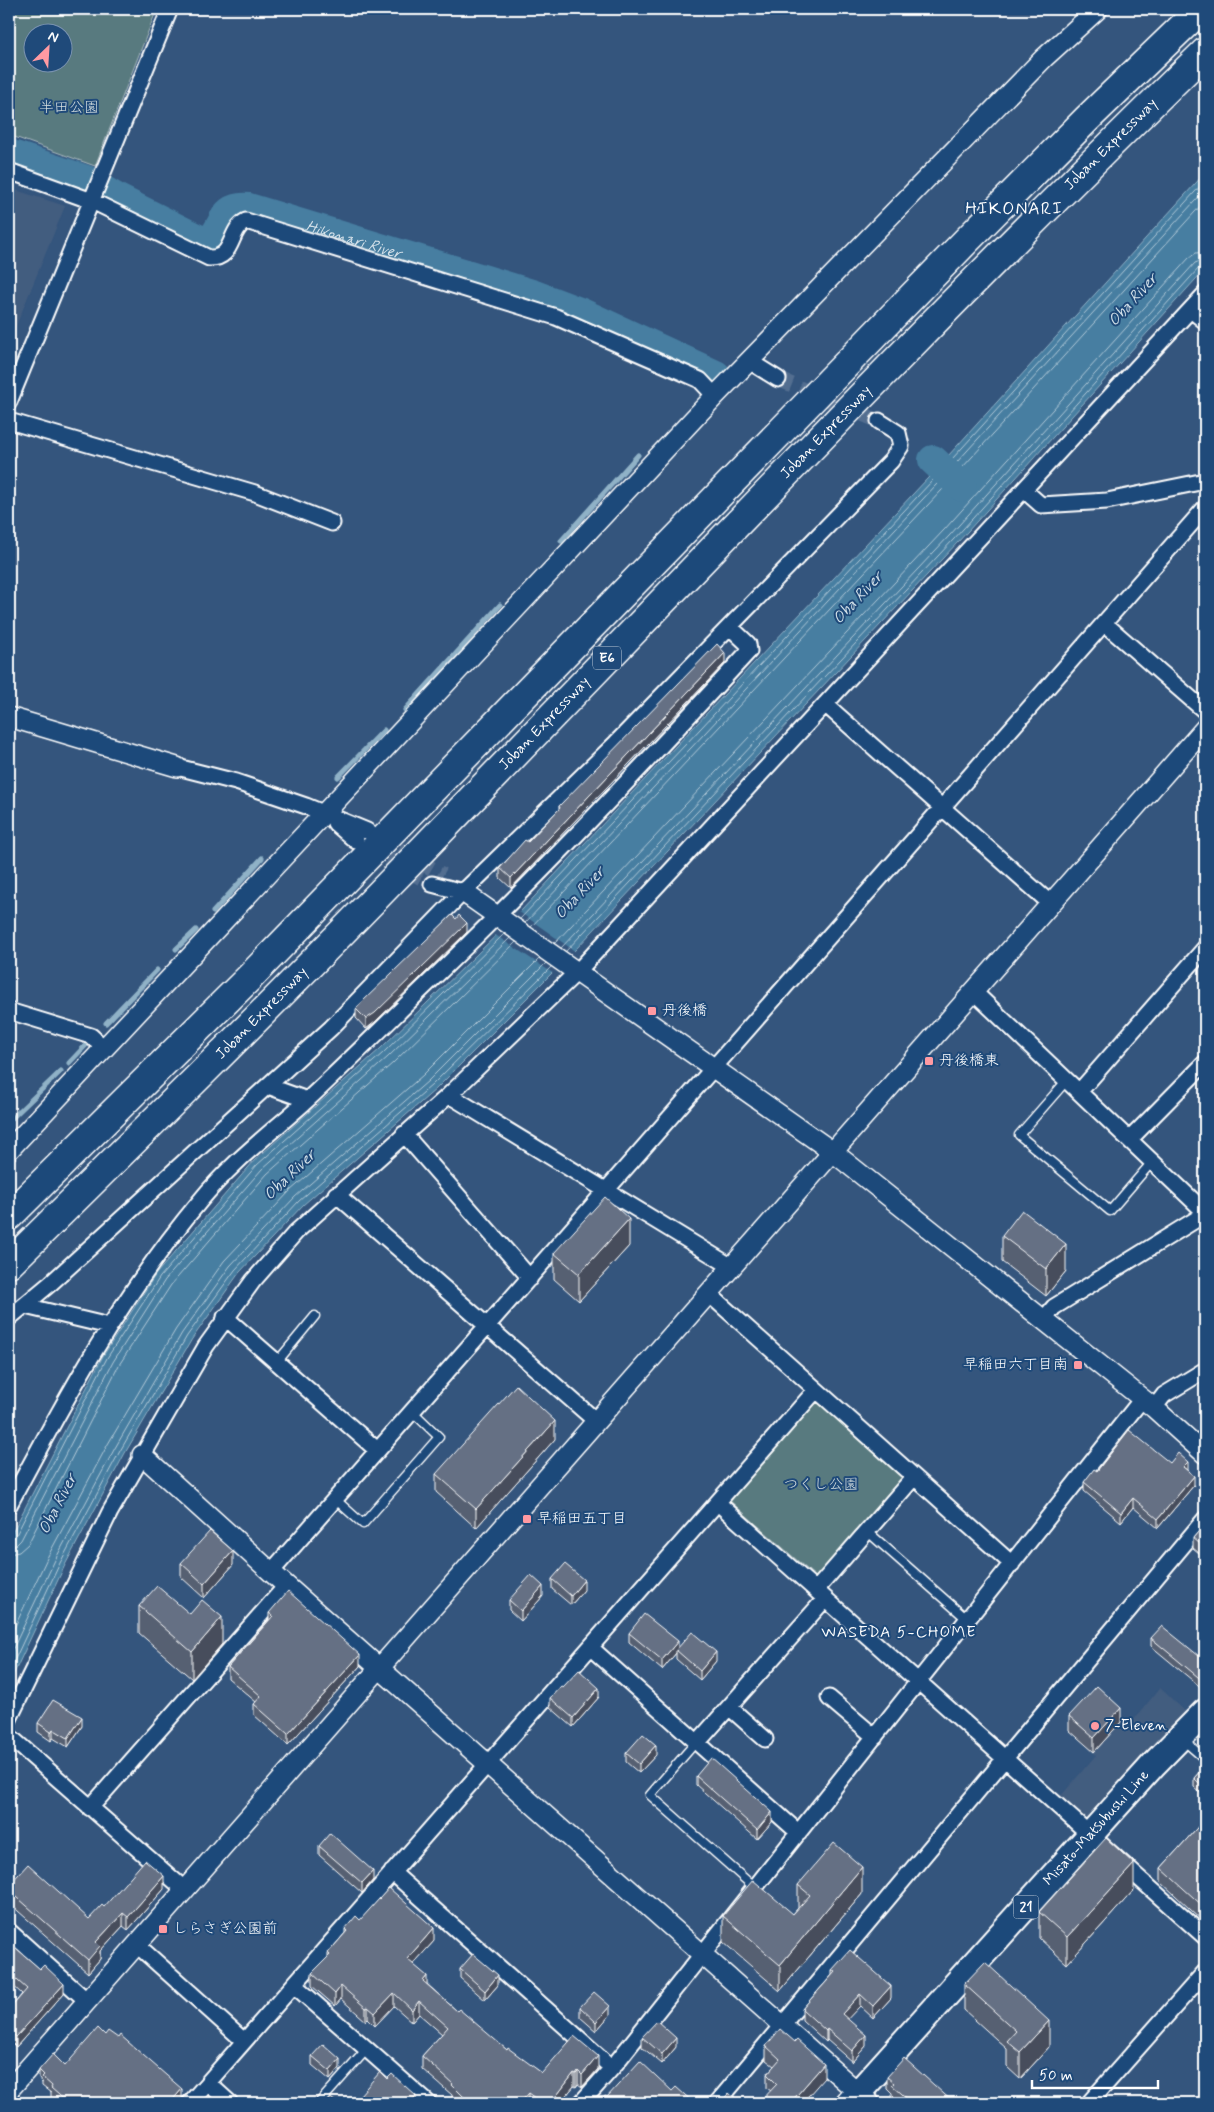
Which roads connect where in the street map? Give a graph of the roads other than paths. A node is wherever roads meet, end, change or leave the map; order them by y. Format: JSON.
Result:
{"nodes":[{"id":1,"x":170,"y":9,"type":"edge"},
{"id":2,"x":1098,"y":9,"type":"edge"},
{"id":3,"x":1200,"y":9,"type":"edge"},
{"id":4,"x":1205,"y":52,"type":"edge"},
{"id":5,"x":9,"y":171,"type":"edge"},
{"id":6,"x":96,"y":191,"type":"junction"},
{"id":7,"x":1205,"y":294,"type":"edge"},
{"id":8,"x":1191,"y":310,"type":"junction"},
{"id":9,"x":1205,"y":321,"type":"edge"},
{"id":10,"x":749,"y":360,"type":"junction"},
{"id":11,"x":778,"y":379,"type":"tunnel mouth"},
{"id":12,"x":715,"y":396,"type":"junction"},
{"id":13,"x":9,"y":402,"type":"edge"},
{"id":14,"x":9,"y":421,"type":"edge"},
{"id":15,"x":879,"y":421,"type":"tunnel mouth"},
{"id":16,"x":1205,"y":481,"type":"edge"},
{"id":17,"x":1024,"y":490,"type":"junction"},
{"id":18,"x":1205,"y":508,"type":"edge"},
{"id":19,"x":332,"y":522,"type":"dead end"},
{"id":20,"x":1105,"y":624,"type":"junction"},
{"id":21,"x":730,"y":627,"type":"junction"},
{"id":22,"x":825,"y":704,"type":"junction"},
{"id":23,"x":1205,"y":711,"type":"edge"},
{"id":24,"x":9,"y":717,"type":"edge"},
{"id":25,"x":1205,"y":728,"type":"edge"},
{"id":26,"x":177,"y":767,"type":"joint"},
{"id":27,"x":943,"y":808,"type":"junction"},
{"id":28,"x":324,"y":814,"type":"junction"},
{"id":29,"x":361,"y":836,"type":"tunnel mouth"},
{"id":30,"x":438,"y":879,"type":"tunnel mouth"},
{"id":31,"x":463,"y":892,"type":"junction"},
{"id":32,"x":1051,"y":904,"type":"junction"},
{"id":33,"x":500,"y":917,"type":"junction"},
{"id":34,"x":1205,"y":948,"type":"edge"},
{"id":35,"x":574,"y":969,"type":"junction"},
{"id":36,"x":974,"y":992,"type":"junction"},
{"id":37,"x":9,"y":1011,"type":"edge"},
{"id":38,"x":104,"y":1048,"type":"junction"},
{"id":39,"x":1205,"y":1063,"type":"edge"},
{"id":40,"x":713,"y":1068,"type":"junction"},
{"id":41,"x":1067,"y":1080,"type":"junction"},
{"id":42,"x":268,"y":1086,"type":"junction"},
{"id":43,"x":1079,"y":1092,"type":"junction"},
{"id":44,"x":449,"y":1095,"type":"junction"},
{"id":45,"x":307,"y":1100,"type":"junction"},
{"id":46,"x":404,"y":1134,"type":"junction"},
{"id":47,"x":1129,"y":1140,"type":"junction"},
{"id":48,"x":9,"y":1150,"type":"edge"},
{"id":49,"x":833,"y":1152,"type":"junction"},
{"id":50,"x":1152,"y":1162,"type":"junction"},
{"id":51,"x":606,"y":1191,"type":"junction"},
{"id":52,"x":336,"y":1194,"type":"junction"},
{"id":53,"x":1205,"y":1213,"type":"edge"},
{"id":54,"x":9,"y":1216,"type":"edge"},
{"id":55,"x":9,"y":1264,"type":"edge"},
{"id":56,"x":732,"y":1267,"type":"junction"},
{"id":57,"x":530,"y":1278,"type":"junction"},
{"id":58,"x":709,"y":1294,"type":"junction"},
{"id":59,"x":25,"y":1306,"type":"junction"},
{"id":60,"x":315,"y":1316,"type":"dead end"},
{"id":61,"x":9,"y":1318,"type":"edge"},
{"id":62,"x":225,"y":1318,"type":"junction"},
{"id":63,"x":1043,"y":1320,"type":"junction"},
{"id":64,"x":109,"y":1326,"type":"junction"},
{"id":65,"x":487,"y":1326,"type":"junction"},
{"id":66,"x":276,"y":1362,"type":"junction"},
{"id":67,"x":1205,"y":1370,"type":"edge"},
{"id":68,"x":816,"y":1390,"type":"junction"},
{"id":69,"x":1148,"y":1404,"type":"junction"},
{"id":70,"x":412,"y":1411,"type":"junction"},
{"id":71,"x":596,"y":1421,"type":"junction"},
{"id":72,"x":377,"y":1450,"type":"junction"},
{"id":73,"x":1205,"y":1454,"type":"edge"},
{"id":74,"x":142,"y":1455,"type":"junction"},
{"id":75,"x":914,"y":1477,"type":"junction"},
{"id":76,"x":335,"y":1500,"type":"junction"},
{"id":77,"x":718,"y":1503,"type":"junction"},
{"id":78,"x":9,"y":1506,"type":"edge"},
{"id":79,"x":1205,"y":1519,"type":"edge"},
{"id":80,"x":867,"y":1531,"type":"junction"},
{"id":81,"x":1012,"y":1564,"type":"junction"},
{"id":82,"x":271,"y":1572,"type":"junction"},
{"id":83,"x":286,"y":1586,"type":"junction"},
{"id":84,"x":821,"y":1594,"type":"junction"},
{"id":85,"x":968,"y":1620,"type":"junction"},
{"id":86,"x":591,"y":1648,"type":"junction"},
{"id":87,"x":380,"y":1667,"type":"junction"},
{"id":88,"x":919,"y":1682,"type":"junction"},
{"id":89,"x":829,"y":1698,"type":"dead end"},
{"id":90,"x":729,"y":1707,"type":"junction"},
{"id":91,"x":1205,"y":1712,"type":"edge"},
{"id":92,"x":9,"y":1719,"type":"edge"},
{"id":93,"x":9,"y":1736,"type":"edge"},
{"id":94,"x":875,"y":1737,"type":"junction"},
{"id":95,"x":1180,"y":1737,"type":"junction"},
{"id":96,"x":765,"y":1739,"type":"dead end"},
{"id":97,"x":697,"y":1743,"type":"junction"},
{"id":98,"x":1005,"y":1758,"type":"junction"},
{"id":99,"x":1205,"y":1759,"type":"edge"},
{"id":100,"x":488,"y":1763,"type":"junction"},
{"id":101,"x":90,"y":1808,"type":"junction"},
{"id":102,"x":799,"y":1833,"type":"junction"},
{"id":103,"x":1091,"y":1835,"type":"junction"},
{"id":104,"x":392,"y":1872,"type":"junction"},
{"id":105,"x":754,"y":1888,"type":"junction"},
{"id":106,"x":185,"y":1890,"type":"junction"},
{"id":107,"x":9,"y":1931,"type":"edge"},
{"id":108,"x":1205,"y":1937,"type":"edge"},
{"id":109,"x":136,"y":1944,"type":"junction"},
{"id":110,"x":702,"y":1954,"type":"junction"},
{"id":111,"x":1205,"y":1972,"type":"edge"},
{"id":112,"x":294,"y":1985,"type":"junction"},
{"id":113,"x":86,"y":2000,"type":"junction"},
{"id":114,"x":782,"y":2027,"type":"junction"},
{"id":115,"x":244,"y":2041,"type":"junction"},
{"id":116,"x":367,"y":2050,"type":"junction"},
{"id":117,"x":612,"y":2068,"type":"junction"},
{"id":118,"x":208,"y":2083,"type":"junction"},
{"id":119,"x":9,"y":2090,"type":"edge"},
{"id":120,"x":859,"y":2100,"type":"edge"},
{"id":121,"x":190,"y":2103,"type":"edge"},
{"id":122,"x":230,"y":2103,"type":"edge"},
{"id":123,"x":319,"y":2103,"type":"edge"},
{"id":124,"x":428,"y":2103,"type":"edge"},
{"id":125,"x":581,"y":2103,"type":"edge"},
{"id":126,"x":718,"y":2103,"type":"edge"},
{"id":127,"x":1089,"y":2103,"type":"edge"}],
"edges":[{"from":1,"to":6,"type":"street"},
{"from":2,"to":10,"type":"street"},
{"from":3,"to":54,"type":"highway","number":"E6"},
{"from":4,"to":55,"type":"highway","name":"Joban Expressway","number":"E6"},
{"from":5,"to":6,"type":"street"},
{"from":6,"to":12,"type":"street"},
{"from":6,"to":13,"type":"street"},
{"from":7,"to":8,"type":"street"},
{"from":8,"to":9,"type":"street"},
{"from":8,"to":17,"type":"street"},
{"from":10,"to":11,"type":"street"},
{"from":10,"to":12,"type":"street"},
{"from":12,"to":28,"type":"street"},
{"from":14,"to":19,"type":"street"},
{"from":15,"to":21,"type":"street"},
{"from":16,"to":17,"type":"street"},
{"from":17,"to":22,"type":"street"},
{"from":18,"to":20,"type":"street"},
{"from":20,"to":23,"type":"street"},
{"from":20,"to":27,"type":"street"},
{"from":21,"to":31,"type":"street"},
{"from":21,"to":33,"type":"street"},
{"from":22,"to":27,"type":"street"},
{"from":22,"to":35,"type":"street"},
{"from":24,"to":26,"type":"street"},
{"from":25,"to":32,"type":"street"},
{"from":26,"to":28,"type":"street"},
{"from":27,"to":32,"type":"street"},
{"from":27,"to":40,"type":"street"},
{"from":28,"to":29,"type":"street"},
{"from":28,"to":38,"type":"street"},
{"from":30,"to":31,"type":"street"},
{"from":31,"to":33,"type":"street"},
{"from":31,"to":42,"type":"street"},
{"from":32,"to":36,"type":"street"},
{"from":33,"to":35,"type":"street"},
{"from":33,"to":45,"type":"street"},
{"from":34,"to":43,"type":"street"},
{"from":35,"to":40,"type":"street"},
{"from":35,"to":44,"type":"street"},
{"from":36,"to":41,"type":"street"},
{"from":36,"to":49,"type":"street"},
{"from":37,"to":38,"type":"street"},
{"from":38,"to":48,"type":"street"},
{"from":39,"to":47,"type":"street"},
{"from":40,"to":49,"type":"street"},
{"from":40,"to":51,"type":"street"},
{"from":41,"to":43,"type":"street"},
{"from":41,"to":50,"type":"lane"},
{"from":42,"to":45,"type":"street"},
{"from":42,"to":59,"type":"street"},
{"from":43,"to":47,"type":"street"},
{"from":44,"to":46,"type":"street"},
{"from":44,"to":51,"type":"street"},
{"from":45,"to":64,"type":"street"},
{"from":46,"to":52,"type":"street"},
{"from":46,"to":57,"type":"street"},
{"from":47,"to":50,"type":"street"},
{"from":49,"to":56,"type":"street"},
{"from":49,"to":63,"type":"street"},
{"from":50,"to":53,"type":"street"},
{"from":51,"to":56,"type":"street"},
{"from":51,"to":57,"type":"street"},
{"from":52,"to":62,"type":"street"},
{"from":52,"to":65,"type":"street"},
{"from":53,"to":63,"type":"street"},
{"from":56,"to":58,"type":"street"},
{"from":57,"to":65,"type":"street"},
{"from":58,"to":68,"type":"street"},
{"from":58,"to":71,"type":"street"},
{"from":59,"to":61,"type":"street"},
{"from":59,"to":64,"type":"street"},
{"from":60,"to":66,"type":"lane"},
{"from":62,"to":66,"type":"street"},
{"from":62,"to":74,"type":"street"},
{"from":63,"to":69,"type":"street"},
{"from":64,"to":78,"type":"street"},
{"from":65,"to":70,"type":"street"},
{"from":65,"to":71,"type":"street"},
{"from":66,"to":72,"type":"street"},
{"from":67,"to":69,"type":"street"},
{"from":68,"to":75,"type":"street"},
{"from":68,"to":77,"type":"street"},
{"from":69,"to":73,"type":"street"},
{"from":69,"to":81,"type":"street"},
{"from":70,"to":72,"type":"street"},
{"from":70,"to":76,"type":"lane"},
{"from":71,"to":87,"type":"street"},
{"from":72,"to":76,"type":"street"},
{"from":74,"to":82,"type":"street"},
{"from":74,"to":92,"type":"street"},
{"from":75,"to":80,"type":"street"},
{"from":75,"to":81,"type":"street"},
{"from":76,"to":82,"type":"street"},
{"from":77,"to":84,"type":"street"},
{"from":77,"to":86,"type":"street"},
{"from":79,"to":98,"type":"street"},
{"from":80,"to":84,"type":"street"},
{"from":80,"to":85,"type":"lane"},
{"from":81,"to":85,"type":"street"},
{"from":82,"to":83,"type":"street"},
{"from":83,"to":87,"type":"street"},
{"from":83,"to":101,"type":"street"},
{"from":84,"to":88,"type":"street"},
{"from":84,"to":90,"type":"street"},
{"from":85,"to":88,"type":"street"},
{"from":86,"to":97,"type":"street"},
{"from":86,"to":100,"type":"street"},
{"from":87,"to":100,"type":"street"},
{"from":87,"to":106,"type":"street"},
{"from":88,"to":94,"type":"street"},
{"from":88,"to":98,"type":"street"},
{"from":89,"to":94,"type":"street"},
{"from":90,"to":96,"type":"street"},
{"from":90,"to":97,"type":"street"},
{"from":91,"to":95,"type":"main road","name":"Misato-Matsubushi Line","number":"21"},
{"from":93,"to":101,"type":"street"},
{"from":94,"to":102,"type":"street"},
{"from":95,"to":99,"type":"lane"},
{"from":95,"to":103,"type":"main road","name":"Misato-Matsubushi Line","number":"21"},
{"from":97,"to":102,"type":"street"},
{"from":97,"to":105,"type":"lane"},
{"from":98,"to":103,"type":"street"},
{"from":98,"to":114,"type":"street"},
{"from":100,"to":104,"type":"street"},
{"from":100,"to":110,"type":"street"},
{"from":101,"to":106,"type":"street"},
{"from":102,"to":105,"type":"street"},
{"from":103,"to":108,"type":"street"},
{"from":103,"to":120,"type":"main road","name":"Misato-Matsubushi Line","number":"21"},
{"from":104,"to":112,"type":"street"},
{"from":104,"to":117,"type":"street"},
{"from":105,"to":110,"type":"street"},
{"from":106,"to":109,"type":"street"},
{"from":107,"to":113,"type":"street"},
{"from":109,"to":113,"type":"street"},
{"from":109,"to":115,"type":"street"},
{"from":110,"to":114,"type":"street"},
{"from":110,"to":117,"type":"street"},
{"from":111,"to":127,"type":"street"},
{"from":112,"to":115,"type":"street"},
{"from":112,"to":116,"type":"street"},
{"from":113,"to":119,"type":"street"},
{"from":114,"to":120,"type":"street"},
{"from":114,"to":126,"type":"street"},
{"from":115,"to":118,"type":"street"},
{"from":116,"to":123,"type":"lane"},
{"from":116,"to":124,"type":"street"},
{"from":117,"to":125,"type":"street"},
{"from":118,"to":121,"type":"street"},
{"from":118,"to":122,"type":"street"}]}
